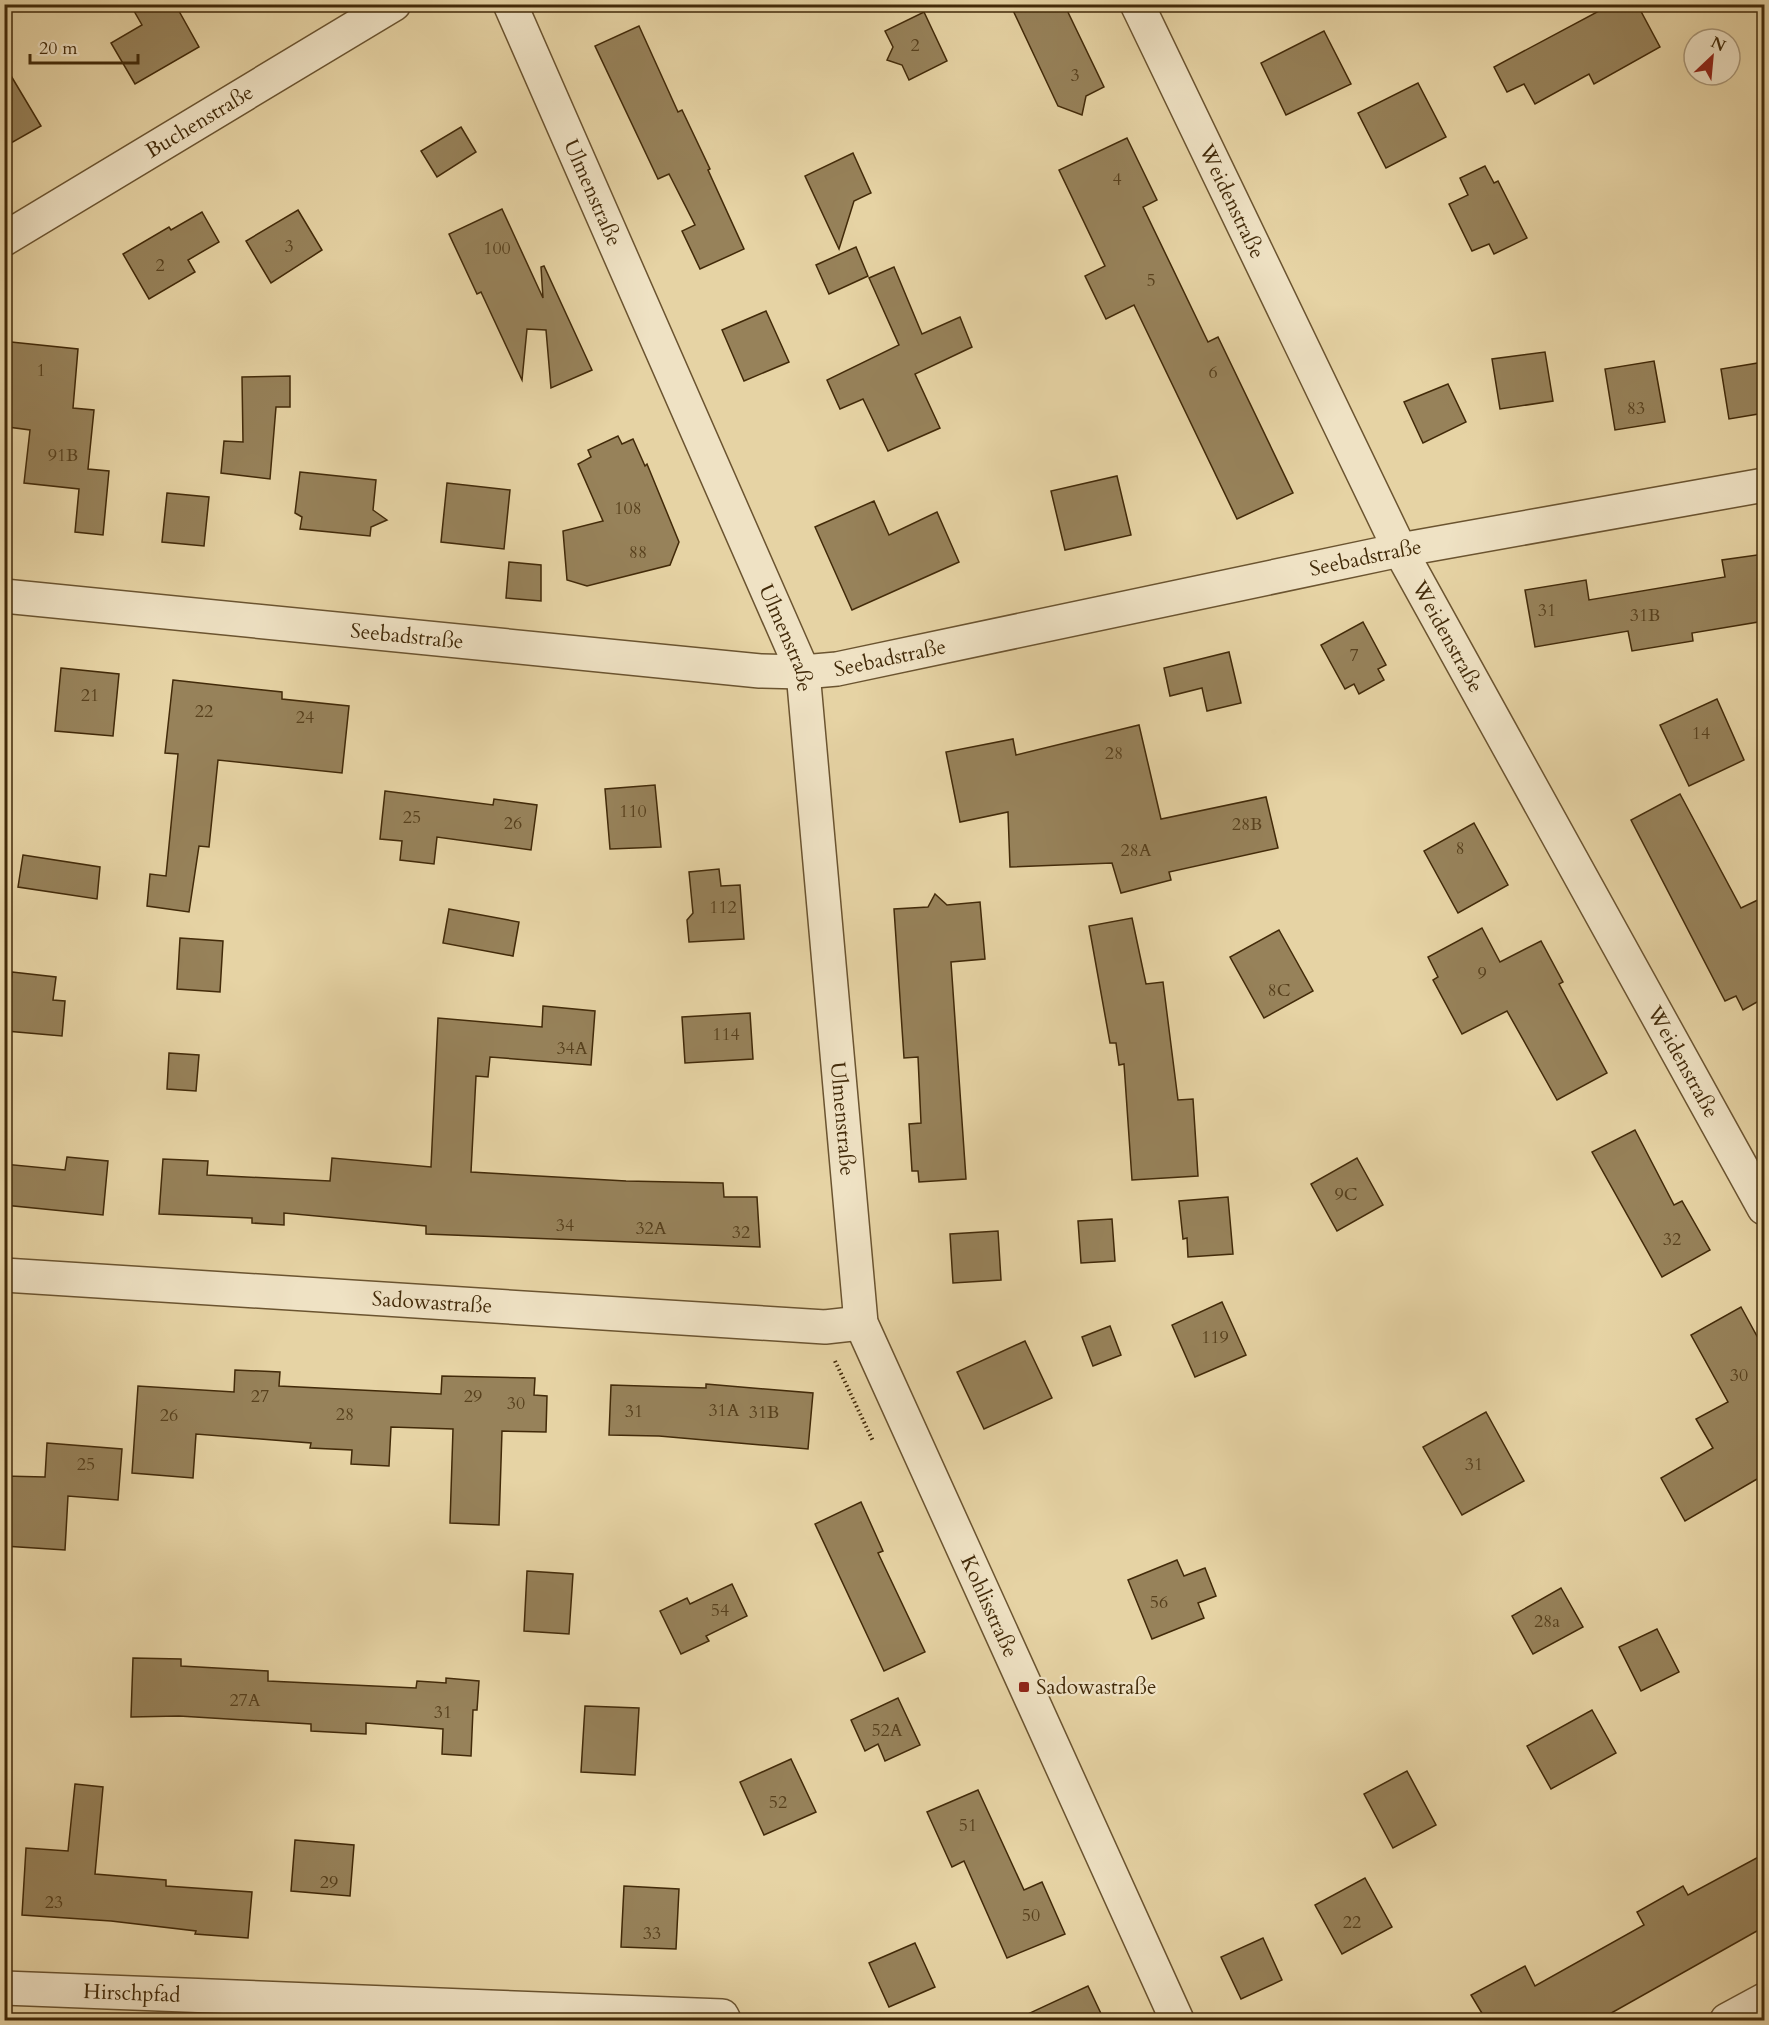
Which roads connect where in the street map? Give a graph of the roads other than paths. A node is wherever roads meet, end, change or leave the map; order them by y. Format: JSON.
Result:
{"nodes":[{"id":1,"x":394,"y":4,"type":"edge"},
{"id":2,"x":510,"y":4,"type":"edge"},
{"id":3,"x":1137,"y":4,"type":"edge"},
{"id":4,"x":4,"y":239,"type":"edge"},
{"id":5,"x":1764,"y":485,"type":"edge"},
{"id":6,"x":1400,"y":550,"type":"junction"},
{"id":7,"x":4,"y":596,"type":"edge"},
{"id":8,"x":802,"y":672,"type":"junction"},
{"id":9,"x":1764,"y":1208,"type":"edge"},
{"id":10,"x":4,"y":1275,"type":"edge"},
{"id":11,"x":861,"y":1323,"type":"junction"},
{"id":12,"x":4,"y":1988,"type":"edge"},
{"id":13,"x":1764,"y":2000,"type":"edge"},
{"id":14,"x":724,"y":2020,"type":"edge"},
{"id":15,"x":1177,"y":2020,"type":"edge"},
{"id":16,"x":1727,"y":2020,"type":"edge"}],
"edges":[{"from":1,"to":4,"type":"street","name":"Buchenstraße"},
{"from":2,"to":8,"type":"street","name":"Ulmenstraße"},
{"from":3,"to":6,"type":"street","name":"Weidenstraße"},
{"from":5,"to":6,"type":"street","name":"Seebadstraße"},
{"from":6,"to":8,"type":"street","name":"Seebadstraße"},
{"from":6,"to":9,"type":"street","name":"Weidenstraße"},
{"from":7,"to":8,"type":"street","name":"Seebadstraße"},
{"from":8,"to":11,"type":"street","name":"Ulmenstraße"},
{"from":10,"to":11,"type":"street","name":"Sadowastraße"},
{"from":11,"to":15,"type":"street","name":"Kohlisstraße"},
{"from":12,"to":14,"type":"street","name":"Hirschpfad"},
{"from":13,"to":16,"type":"street"}]}
